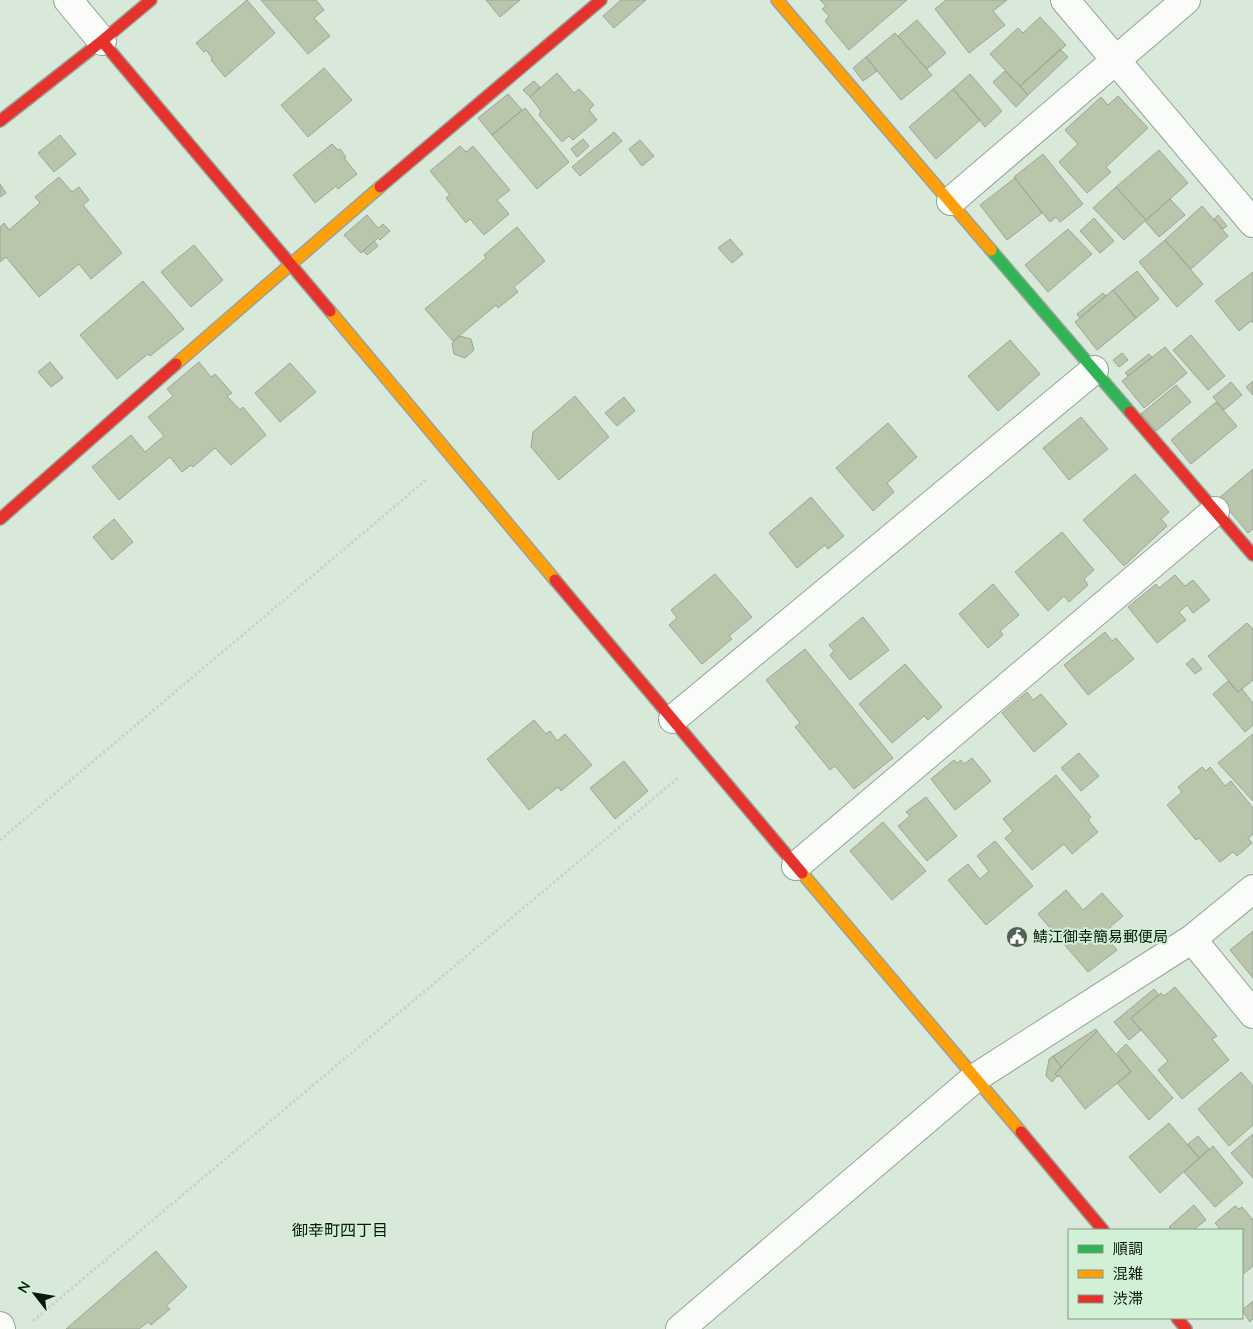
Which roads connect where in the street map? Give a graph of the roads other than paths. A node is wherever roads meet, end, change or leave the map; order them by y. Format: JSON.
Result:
{"nodes":[{"id":1,"x":68,"y":0,"type":"edge"},
{"id":2,"x":151,"y":0,"type":"edge"},
{"id":3,"x":602,"y":0,"type":"edge"},
{"id":4,"x":777,"y":0,"type":"edge"},
{"id":5,"x":1065,"y":0,"type":"edge"},
{"id":6,"x":1186,"y":0,"type":"edge"},
{"id":7,"x":102,"y":41,"type":"junction"},
{"id":8,"x":1115,"y":60,"type":"junction"},
{"id":9,"x":0,"y":121,"type":"edge"},
{"id":10,"x":951,"y":201,"type":"junction"},
{"id":11,"x":1253,"y":223,"type":"edge"},
{"id":12,"x":291,"y":263,"type":"junction"},
{"id":13,"x":1094,"y":370,"type":"junction"},
{"id":14,"x":1215,"y":511,"type":"junction"},
{"id":15,"x":0,"y":520,"type":"edge"},
{"id":16,"x":1253,"y":555,"type":"edge"},
{"id":17,"x":673,"y":719,"type":"junction"},
{"id":18,"x":796,"y":866,"type":"junction"},
{"id":19,"x":1253,"y":889,"type":"edge"},
{"id":20,"x":1192,"y":939,"type":"junction"},
{"id":21,"x":1253,"y":1014,"type":"edge"},
{"id":22,"x":975,"y":1078,"type":"junction"},
{"id":23,"x":1102,"y":1229,"type":"edge"},
{"id":24,"x":1178,"y":1319,"type":"edge"},
{"id":25,"x":680,"y":1329,"type":"edge"},
{"id":26,"x":1186,"y":1329,"type":"edge"}],
"edges":[{"from":1,"to":7,"type":"street"},
{"from":2,"to":7,"type":"street"},
{"from":3,"to":12,"type":"street"},
{"from":4,"to":10,"type":"street"},
{"from":5,"to":8,"type":"street"},
{"from":6,"to":8,"type":"street"},
{"from":7,"to":9,"type":"street"},
{"from":7,"to":12,"type":"street"},
{"from":8,"to":10,"type":"street"},
{"from":8,"to":11,"type":"street"},
{"from":10,"to":13,"type":"street"},
{"from":12,"to":15,"type":"street"},
{"from":12,"to":17,"type":"street"},
{"from":13,"to":14,"type":"street"},
{"from":13,"to":17,"type":"street"},
{"from":14,"to":16,"type":"street"},
{"from":14,"to":18,"type":"street"},
{"from":17,"to":18,"type":"street"},
{"from":18,"to":22,"type":"street"},
{"from":19,"to":20,"type":"street"},
{"from":20,"to":21,"type":"street"},
{"from":20,"to":22,"type":"street"},
{"from":22,"to":23,"type":"street"},
{"from":22,"to":25,"type":"street"},
{"from":24,"to":26,"type":"street"}]}
